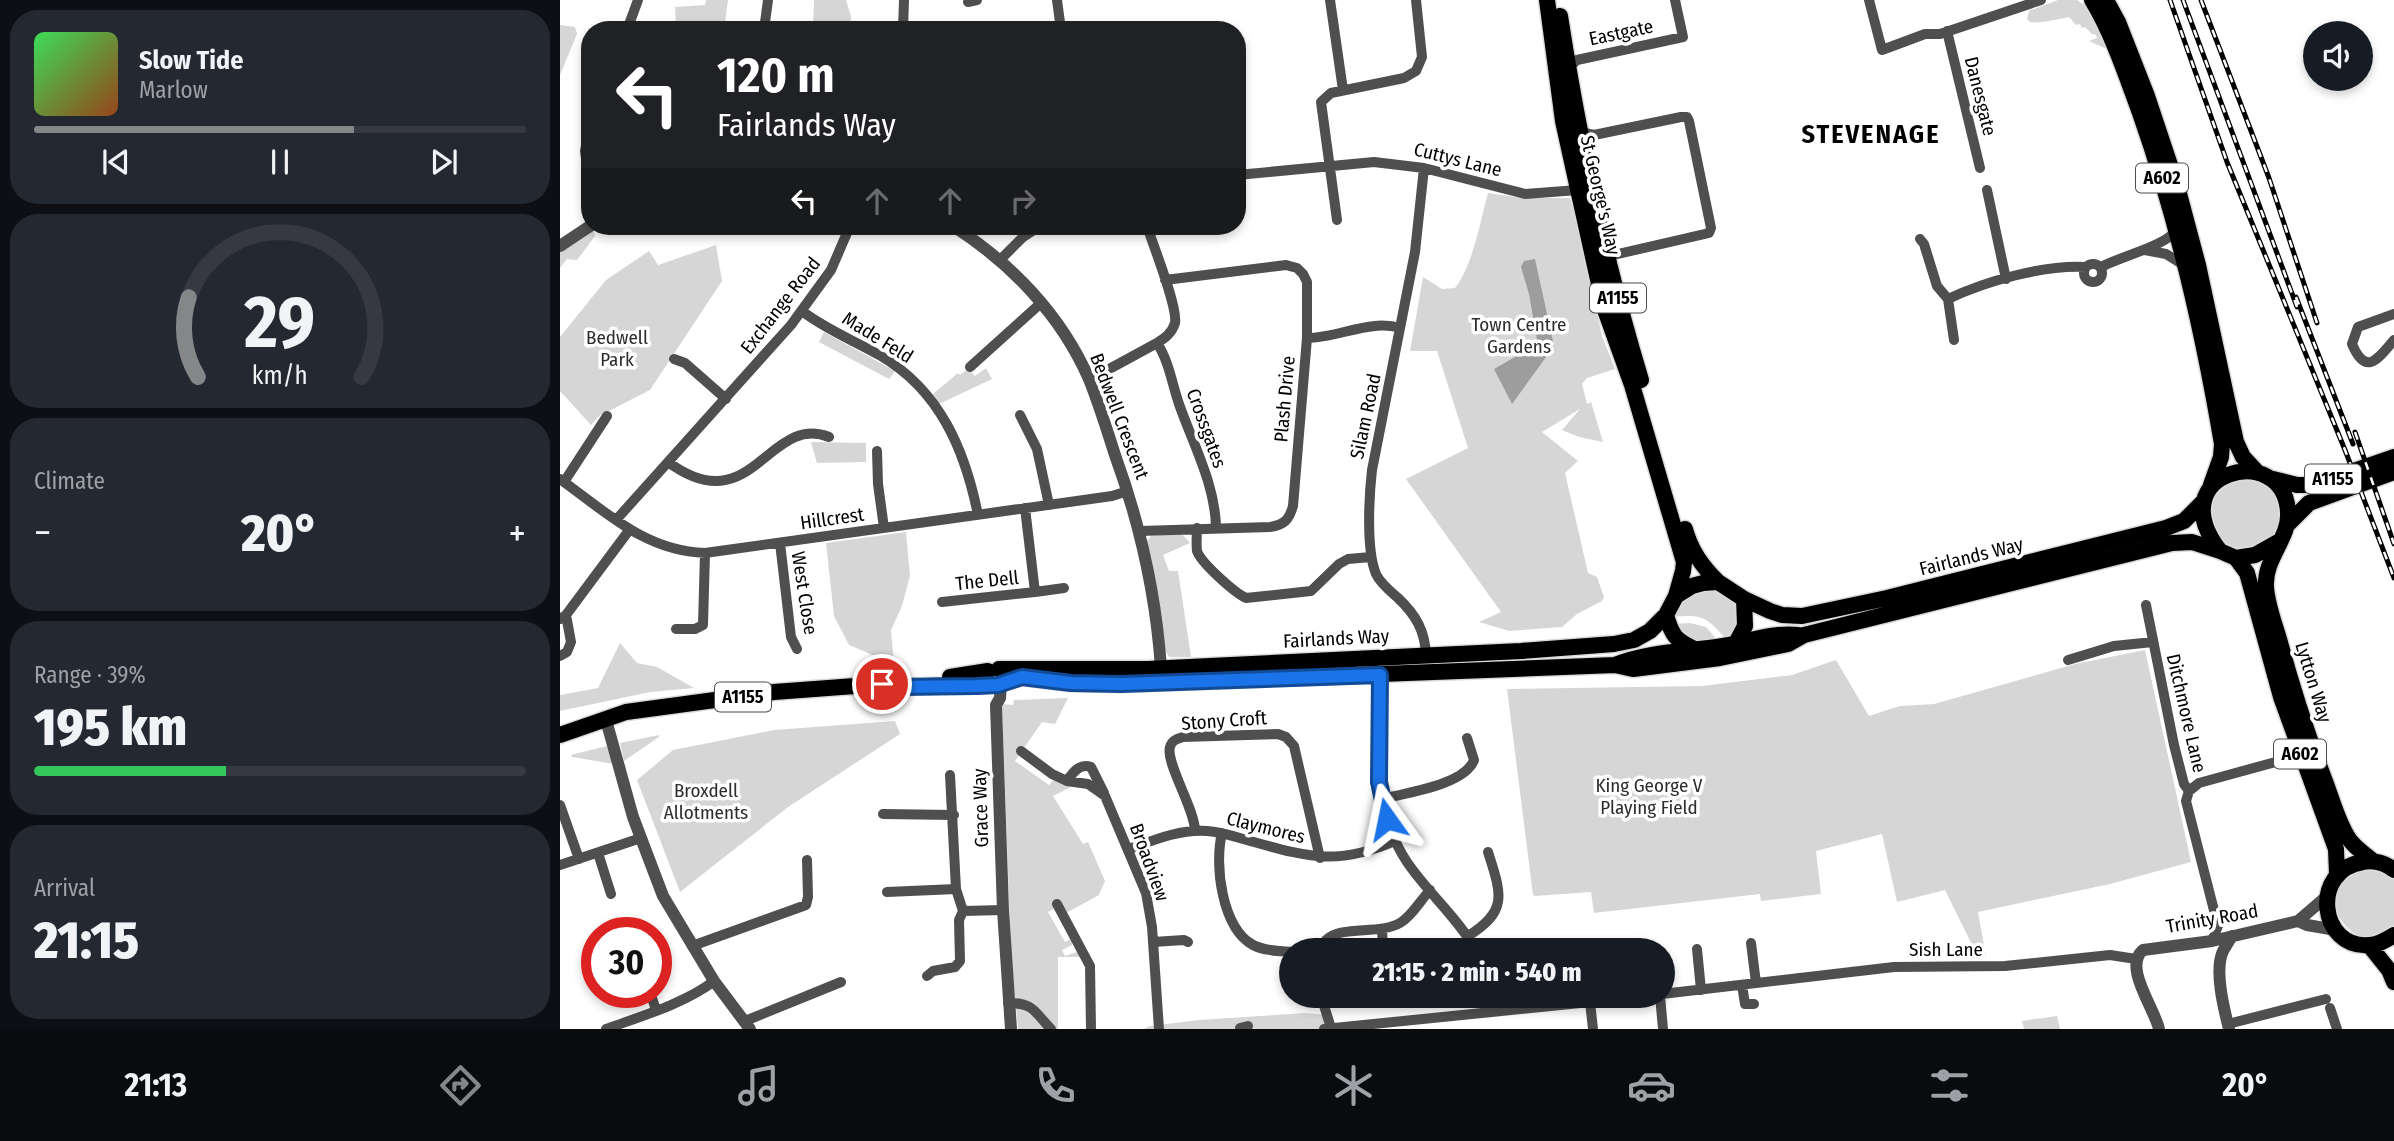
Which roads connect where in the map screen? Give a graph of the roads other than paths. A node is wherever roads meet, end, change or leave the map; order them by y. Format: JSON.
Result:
{"nodes":[{"id":1,"x":638,"y":0,"type":"edge"},
{"id":2,"x":768,"y":0,"type":"edge"},
{"id":3,"x":904,"y":0,"type":"edge"},
{"id":4,"x":1057,"y":0,"type":"edge"},
{"id":5,"x":1330,"y":0,"type":"edge"},
{"id":6,"x":1416,"y":0,"type":"edge"},
{"id":7,"x":1546,"y":0,"type":"edge"},
{"id":8,"x":1557,"y":0,"type":"edge"},
{"id":9,"x":1675,"y":0,"type":"edge"},
{"id":10,"x":1869,"y":0,"type":"edge"},
{"id":11,"x":2041,"y":0,"type":"edge"},
{"id":12,"x":2094,"y":2,"type":"edge"},
{"id":13,"x":630,"y":21,"type":"edge"},
{"id":14,"x":765,"y":21,"type":"edge"},
{"id":15,"x":903,"y":21,"type":"edge"},
{"id":16,"x":1060,"y":21,"type":"edge"},
{"id":17,"x":1947,"y":31,"type":"junction"},
{"id":18,"x":1683,"y":37,"type":"junction"},
{"id":19,"x":1690,"y":47,"type":"dead end"},
{"id":20,"x":1568,"y":68,"type":"junction"},
{"id":21,"x":1343,"y":90,"type":"junction"},
{"id":22,"x":1580,"y":132,"type":"junction"},
{"id":23,"x":1329,"y":165,"type":"junction"},
{"id":24,"x":1424,"y":168,"type":"junction"},
{"id":25,"x":1980,"y":168,"type":"dead end"},
{"id":26,"x":1246,"y":174,"type":"edge"},
{"id":27,"x":1578,"y":190,"type":"junction"},
{"id":28,"x":1987,"y":190,"type":"dead end"},
{"id":29,"x":1337,"y":220,"type":"dead end"},
{"id":30,"x":2177,"y":229,"type":"junction"},
{"id":31,"x":581,"y":232,"type":"edge"},
{"id":32,"x":846,"y":235,"type":"edge"},
{"id":33,"x":965,"y":235,"type":"edge"},
{"id":34,"x":1026,"y":235,"type":"edge"},
{"id":35,"x":1150,"y":235,"type":"edge"},
{"id":36,"x":1920,"y":239,"type":"dead end"},
{"id":37,"x":560,"y":246,"type":"edge"},
{"id":38,"x":2144,"y":250,"type":"junction"},
{"id":39,"x":1609,"y":256,"type":"junction"},
{"id":40,"x":1000,"y":260,"type":"junction"},
{"id":41,"x":2085,"y":267,"type":"junction"},
{"id":42,"x":2101,"y":267,"type":"junction"},
{"id":43,"x":2187,"y":267,"type":"junction"},
{"id":44,"x":2006,"y":279,"type":"junction"},
{"id":45,"x":1165,"y":280,"type":"junction"},
{"id":46,"x":1948,"y":299,"type":"junction"},
{"id":47,"x":1041,"y":303,"type":"junction"},
{"id":48,"x":802,"y":311,"type":"junction"},
{"id":49,"x":2394,"y":314,"type":"edge"},
{"id":50,"x":1400,"y":328,"type":"junction"},
{"id":51,"x":1307,"y":338,"type":"junction"},
{"id":52,"x":1954,"y":340,"type":"dead end"},
{"id":53,"x":2394,"y":341,"type":"edge"},
{"id":54,"x":1157,"y":344,"type":"junction"},
{"id":55,"x":674,"y":359,"type":"dead end"},
{"id":56,"x":970,"y":367,"type":"dead end"},
{"id":57,"x":1089,"y":380,"type":"junction"},
{"id":58,"x":726,"y":398,"type":"junction"},
{"id":59,"x":1020,"y":415,"type":"dead end"},
{"id":60,"x":607,"y":416,"type":"dead end"},
{"id":61,"x":829,"y":437,"type":"dead end"},
{"id":62,"x":877,"y":451,"type":"dead end"},
{"id":63,"x":2394,"y":457,"type":"edge"},
{"id":64,"x":668,"y":462,"type":"junction"},
{"id":65,"x":2394,"y":472,"type":"edge"},
{"id":66,"x":2263,"y":475,"type":"junction"},
{"id":67,"x":562,"y":480,"type":"edge"},
{"id":68,"x":2211,"y":485,"type":"junction"},
{"id":69,"x":1128,"y":491,"type":"junction"},
{"id":70,"x":2202,"y":503,"type":"junction"},
{"id":71,"x":1049,"y":505,"type":"junction"},
{"id":72,"x":1025,"y":508,"type":"junction"},
{"id":73,"x":978,"y":515,"type":"junction"},
{"id":74,"x":616,"y":520,"type":"junction"},
{"id":75,"x":2287,"y":525,"type":"junction"},
{"id":76,"x":1216,"y":527,"type":"junction"},
{"id":77,"x":884,"y":528,"type":"junction"},
{"id":78,"x":1197,"y":528,"type":"junction"},
{"id":79,"x":630,"y":529,"type":"junction"},
{"id":80,"x":1140,"y":531,"type":"junction"},
{"id":81,"x":2278,"y":542,"type":"junction"},
{"id":82,"x":780,"y":543,"type":"junction"},
{"id":83,"x":2220,"y":551,"type":"junction"},
{"id":84,"x":705,"y":553,"type":"junction"},
{"id":85,"x":1371,"y":557,"type":"junction"},
{"id":86,"x":2236,"y":558,"type":"junction"},
{"id":87,"x":1718,"y":582,"type":"junction"},
{"id":88,"x":1064,"y":588,"type":"dead end"},
{"id":89,"x":1035,"y":592,"type":"junction"},
{"id":90,"x":1676,"y":596,"type":"junction"},
{"id":91,"x":1744,"y":599,"type":"junction"},
{"id":92,"x":942,"y":602,"type":"dead end"},
{"id":93,"x":2146,"y":605,"type":"dead end"},
{"id":94,"x":1666,"y":615,"type":"junction"},
{"id":95,"x":563,"y":617,"type":"edge"},
{"id":96,"x":676,"y":629,"type":"dead end"},
{"id":97,"x":1804,"y":635,"type":"junction"},
{"id":98,"x":2153,"y":642,"type":"junction"},
{"id":99,"x":1736,"y":643,"type":"junction"},
{"id":100,"x":797,"y":649,"type":"dead end"},
{"id":101,"x":1697,"y":650,"type":"junction"},
{"id":102,"x":1426,"y":655,"type":"junction"},
{"id":103,"x":560,"y":656,"type":"edge"},
{"id":104,"x":2068,"y":660,"type":"dead end"},
{"id":105,"x":1615,"y":665,"type":"junction"},
{"id":106,"x":1161,"y":668,"type":"junction"},
{"id":107,"x":1380,"y":675,"type":"junction"},
{"id":108,"x":997,"y":680,"type":"junction"},
{"id":109,"x":606,"y":720,"type":"junction"},
{"id":110,"x":560,"y":735,"type":"edge"},
{"id":111,"x":1467,"y":738,"type":"dead end"},
{"id":112,"x":1021,"y":751,"type":"dead end"},
{"id":113,"x":2301,"y":755,"type":"junction"},
{"id":114,"x":950,"y":775,"type":"dead end"},
{"id":115,"x":1067,"y":781,"type":"junction"},
{"id":116,"x":2189,"y":791,"type":"junction"},
{"id":117,"x":1105,"y":796,"type":"junction"},
{"id":118,"x":1382,"y":799,"type":"junction"},
{"id":119,"x":560,"y":805,"type":"edge"},
{"id":120,"x":883,"y":814,"type":"dead end"},
{"id":121,"x":954,"y":815,"type":"junction"},
{"id":122,"x":1195,"y":831,"type":"junction"},
{"id":123,"x":1223,"y":833,"type":"junction"},
{"id":124,"x":641,"y":838,"type":"junction"},
{"id":125,"x":1395,"y":841,"type":"junction"},
{"id":126,"x":1129,"y":849,"type":"junction"},
{"id":127,"x":1488,"y":852,"type":"dead end"},
{"id":128,"x":598,"y":853,"type":"junction"},
{"id":129,"x":1320,"y":858,"type":"junction"},
{"id":130,"x":579,"y":859,"type":"junction"},
{"id":131,"x":807,"y":860,"type":"dead end"},
{"id":132,"x":2373,"y":861,"type":"junction"},
{"id":133,"x":560,"y":865,"type":"edge"},
{"id":134,"x":2394,"y":870,"type":"edge"},
{"id":135,"x":2337,"y":874,"type":"junction"},
{"id":136,"x":956,"y":889,"type":"junction"},
{"id":137,"x":1430,"y":890,"type":"junction"},
{"id":138,"x":887,"y":892,"type":"dead end"},
{"id":139,"x":611,"y":894,"type":"dead end"},
{"id":140,"x":2326,"y":897,"type":"junction"},
{"id":141,"x":1057,"y":904,"type":"dead end"},
{"id":142,"x":1003,"y":910,"type":"junction"},
{"id":143,"x":963,"y":911,"type":"junction"},
{"id":144,"x":2298,"y":921,"type":"junction"},
{"id":145,"x":2218,"y":926,"type":"junction"},
{"id":146,"x":1382,"y":929,"type":"junction"},
{"id":147,"x":2336,"y":930,"type":"junction"},
{"id":148,"x":2394,"y":935,"type":"edge"},
{"id":149,"x":1468,"y":936,"type":"joint"},
{"id":150,"x":2232,"y":936,"type":"junction"},
{"id":151,"x":1329,"y":938,"type":"edge"},
{"id":152,"x":1382,"y":938,"type":"edge"},
{"id":153,"x":2212,"y":941,"type":"junction"},
{"id":154,"x":1153,"y":942,"type":"junction"},
{"id":155,"x":1188,"y":942,"type":"dead end"},
{"id":156,"x":1751,"y":943,"type":"dead end"},
{"id":157,"x":692,"y":946,"type":"junction"},
{"id":158,"x":2369,"y":946,"type":"junction"},
{"id":159,"x":1279,"y":949,"type":"edge"},
{"id":160,"x":1697,"y":949,"type":"dead end"},
{"id":161,"x":2136,"y":958,"type":"junction"},
{"id":162,"x":927,"y":976,"type":"dead end"},
{"id":163,"x":714,"y":981,"type":"junction"},
{"id":164,"x":841,"y":982,"type":"dead end"},
{"id":165,"x":2394,"y":982,"type":"edge"},
{"id":166,"x":1756,"y":983,"type":"junction"},
{"id":167,"x":1742,"y":985,"type":"junction"},
{"id":168,"x":1701,"y":990,"type":"junction"},
{"id":169,"x":1675,"y":993,"type":"edge"},
{"id":170,"x":1008,"y":1003,"type":"junction"},
{"id":171,"x":1754,"y":1004,"type":"dead end"},
{"id":172,"x":1325,"y":1008,"type":"edge"},
{"id":173,"x":1492,"y":1008,"type":"edge"},
{"id":174,"x":1522,"y":1008,"type":"edge"},
{"id":175,"x":1591,"y":1008,"type":"edge"},
{"id":176,"x":1662,"y":1008,"type":"edge"},
{"id":177,"x":656,"y":1010,"type":"joint"},
{"id":178,"x":1493,"y":1012,"type":"junction"},
{"id":179,"x":747,"y":1025,"type":"edge"},
{"id":180,"x":1401,"y":1025,"type":"edge"},
{"id":181,"x":2228,"y":1026,"type":"edge"},
{"id":182,"x":1331,"y":1028,"type":"edge"},
{"id":183,"x":606,"y":1029,"type":"edge"},
{"id":184,"x":1011,"y":1029,"type":"edge"},
{"id":185,"x":1051,"y":1029,"type":"edge"},
{"id":186,"x":1091,"y":1029,"type":"edge"},
{"id":187,"x":1159,"y":1029,"type":"edge"},
{"id":188,"x":1324,"y":1029,"type":"edge"},
{"id":189,"x":1593,"y":1029,"type":"edge"},
{"id":190,"x":1663,"y":1029,"type":"edge"},
{"id":191,"x":2159,"y":1029,"type":"edge"},
{"id":192,"x":2337,"y":1029,"type":"edge"}],
"edges":[{"from":1,"to":13,"type":"street"},
{"from":2,"to":14,"type":"street"},
{"from":3,"to":15,"type":"street"},
{"from":4,"to":16,"type":"street"},
{"from":5,"to":21,"type":"street"},
{"from":6,"to":21,"type":"street"},
{"from":7,"to":27,"type":"main road","name":"St George's Way","number":"A1155"},
{"from":8,"to":20,"type":"main road","name":"St George's Way","number":"A1155"},
{"from":9,"to":18,"type":"street","name":"Eastgate"},
{"from":10,"to":17,"type":"street"},
{"from":11,"to":17,"type":"street"},
{"from":12,"to":30,"type":"main road","number":"A602"},
{"from":12,"to":66,"type":"main road","number":"A602"},
{"from":17,"to":25,"type":"street","name":"Danesgate"},
{"from":18,"to":19,"type":"street","name":"Eastgate"},
{"from":18,"to":20,"type":"street","name":"Eastgate"},
{"from":20,"to":22,"type":"main road","name":"St George's Way","number":"A1155"},
{"from":21,"to":23,"type":"street"},
{"from":22,"to":39,"type":"main road","name":"St George's Way","number":"A1155"},
{"from":22,"to":39,"type":"street"},
{"from":23,"to":24,"type":"street","name":"Cuttys Lane"},
{"from":23,"to":26,"type":"street","name":"Cuttys Lane"},
{"from":23,"to":29,"type":"street"},
{"from":24,"to":27,"type":"street","name":"Cuttys Lane"},
{"from":24,"to":50,"type":"street","name":"Silam Road"},
{"from":27,"to":90,"type":"main road","name":"St George's Way","number":"A1155"},
{"from":28,"to":44,"type":"street"},
{"from":30,"to":38,"type":"street"},
{"from":30,"to":43,"type":"main road","number":"A602"},
{"from":31,"to":37,"type":"street"},
{"from":32,"to":48,"type":"street","name":"Exchange Road"},
{"from":33,"to":40,"type":"street","name":"Bedwell Crescent"},
{"from":34,"to":40,"type":"street"},
{"from":35,"to":45,"type":"street"},
{"from":36,"to":46,"type":"street"},
{"from":38,"to":42,"type":"street"},
{"from":38,"to":43,"type":"street"},
{"from":39,"to":87,"type":"main road","name":"St George's Way","number":"A1155"},
{"from":40,"to":47,"type":"street","name":"Bedwell Crescent"},
{"from":41,"to":42,"type":"street"},
{"from":41,"to":42,"type":"street"},
{"from":41,"to":44,"type":"street"},
{"from":43,"to":68,"type":"main road","number":"A602"},
{"from":44,"to":46,"type":"street"},
{"from":45,"to":51,"type":"street","name":"Plash Drive"},
{"from":45,"to":54,"type":"street"},
{"from":46,"to":52,"type":"street"},
{"from":47,"to":56,"type":"street"},
{"from":47,"to":57,"type":"street","name":"Bedwell Crescent"},
{"from":48,"to":58,"type":"street","name":"Exchange Road"},
{"from":48,"to":73,"type":"street","name":"Made Feld"},
{"from":49,"to":53,"type":"street"},
{"from":50,"to":51,"type":"street"},
{"from":50,"to":85,"type":"street","name":"Silam Road"},
{"from":51,"to":76,"type":"street","name":"Plash Drive"},
{"from":54,"to":57,"type":"street"},
{"from":54,"to":76,"type":"street","name":"Crossgates"},
{"from":55,"to":58,"type":"street"},
{"from":57,"to":69,"type":"street","name":"Bedwell Crescent"},
{"from":58,"to":64,"type":"street","name":"Exchange Road"},
{"from":59,"to":71,"type":"street"},
{"from":60,"to":67,"type":"street"},
{"from":61,"to":64,"type":"street"},
{"from":62,"to":77,"type":"street"},
{"from":63,"to":66,"type":"main road","number":"A1155"},
{"from":64,"to":74,"type":"street","name":"Exchange Road"},
{"from":65,"to":75,"type":"main road","number":"A1155"},
{"from":66,"to":68,"type":"main road"},
{"from":66,"to":75,"type":"main road","number":"A602"},
{"from":67,"to":74,"type":"street","name":"Hillcrest"},
{"from":68,"to":70,"type":"main road","number":"A602"},
{"from":69,"to":71,"type":"street","name":"Hillcrest"},
{"from":69,"to":80,"type":"street","name":"Bedwell Crescent"},
{"from":70,"to":83,"type":"main road"},
{"from":70,"to":91,"type":"main road","name":"Fairlands Way","number":"A1155"},
{"from":71,"to":72,"type":"street","name":"Hillcrest"},
{"from":72,"to":73,"type":"street","name":"Hillcrest"},
{"from":72,"to":89,"type":"street","name":"The Dell"},
{"from":73,"to":77,"type":"street","name":"Hillcrest"},
{"from":74,"to":79,"type":"street","name":"Hillcrest"},
{"from":75,"to":81,"type":"main road","name":"Lytton Way","number":"A602"},
{"from":76,"to":78,"type":"street","name":"Plash Drive"},
{"from":77,"to":82,"type":"street","name":"Hillcrest"},
{"from":78,"to":80,"type":"street","name":"Plash Drive"},
{"from":78,"to":85,"type":"street"},
{"from":79,"to":84,"type":"street","name":"Hillcrest"},
{"from":79,"to":95,"type":"street"},
{"from":80,"to":106,"type":"street","name":"Bedwell Crescent"},
{"from":81,"to":86,"type":"main road"},
{"from":81,"to":132,"type":"main road","name":"Lytton Way","number":"A602"},
{"from":82,"to":84,"type":"street","name":"Hillcrest"},
{"from":82,"to":100,"type":"street","name":"West Close"},
{"from":83,"to":86,"type":"main road"},
{"from":83,"to":97,"type":"main road","name":"Fairlands Way","number":"A1155"},
{"from":84,"to":96,"type":"street"},
{"from":85,"to":102,"type":"street","name":"Silam Road"},
{"from":86,"to":113,"type":"main road","name":"Lytton Way","number":"A602"},
{"from":87,"to":90,"type":"main road"},
{"from":87,"to":91,"type":"main road","name":"Fairlands Way","number":"A1155"},
{"from":88,"to":89,"type":"street","name":"The Dell"},
{"from":89,"to":92,"type":"street","name":"The Dell"},
{"from":90,"to":94,"type":"main road","name":"Fairlands Way","number":"A1155"},
{"from":91,"to":99,"type":"main road"},
{"from":93,"to":98,"type":"street","name":"Ditchmore Lane"},
{"from":94,"to":101,"type":"main road"},
{"from":94,"to":102,"type":"main road","name":"Fairlands Way","number":"A1155"},
{"from":95,"to":103,"type":"street"},
{"from":97,"to":99,"type":"main road","name":"Fairlands Way","number":"A1155"},
{"from":97,"to":105,"type":"main road","name":"Fairlands Way","number":"A1155"},
{"from":98,"to":104,"type":"street","name":"Ditchmore Lane"},
{"from":98,"to":116,"type":"street","name":"Ditchmore Lane"},
{"from":99,"to":101,"type":"main road","name":"Fairlands Way","number":"A1155"},
{"from":101,"to":105,"type":"main road","name":"Fairlands Way","number":"A1155"},
{"from":102,"to":106,"type":"main road","name":"Fairlands Way","number":"A1155"},
{"from":105,"to":107,"type":"main road","name":"Fairlands Way","number":"A1155"},
{"from":106,"to":108,"type":"main road","name":"Fairlands Way","number":"A1155"},
{"from":107,"to":108,"type":"main road","name":"Fairlands Way","number":"A1155"},
{"from":107,"to":118,"type":"street"},
{"from":108,"to":109,"type":"main road","name":"Fairlands Way","number":"A1155"},
{"from":108,"to":142,"type":"street","name":"Grace Way"},
{"from":109,"to":110,"type":"main road","name":"Fairlands Way","number":"A1155"},
{"from":109,"to":124,"type":"street"},
{"from":111,"to":118,"type":"street"},
{"from":112,"to":115,"type":"street"},
{"from":113,"to":116,"type":"street"},
{"from":113,"to":135,"type":"main road","name":"Lytton Way","number":"A602"},
{"from":114,"to":121,"type":"street","name":"Grace Way"},
{"from":115,"to":117,"type":"street"},
{"from":115,"to":117,"type":"street","name":"Broadview"},
{"from":116,"to":145,"type":"street"},
{"from":117,"to":126,"type":"street","name":"Broadview"},
{"from":118,"to":125,"type":"street"},
{"from":119,"to":130,"type":"street"},
{"from":120,"to":121,"type":"street","name":"Grace Way"},
{"from":121,"to":136,"type":"street","name":"Grace Way"},
{"from":122,"to":123,"type":"street","name":"Claymores"},
{"from":122,"to":126,"type":"street","name":"Claymores"},
{"from":122,"to":129,"type":"street","name":"Stony Croft"},
{"from":123,"to":129,"type":"street","name":"Claymores"},
{"from":123,"to":159,"type":"street"},
{"from":124,"to":128,"type":"street"},
{"from":124,"to":157,"type":"street"},
{"from":125,"to":129,"type":"street","name":"Claymores"},
{"from":125,"to":137,"type":"street"},
{"from":126,"to":154,"type":"street","name":"Broadview"},
{"from":127,"to":149,"type":"street"},
{"from":128,"to":130,"type":"street"},
{"from":128,"to":139,"type":"street"},
{"from":130,"to":133,"type":"street"},
{"from":131,"to":157,"type":"street"},
{"from":132,"to":134,"type":"main road","name":"Lytton Way","number":"A602"},
{"from":132,"to":135,"type":"main road"},
{"from":135,"to":140,"type":"main road"},
{"from":136,"to":138,"type":"street"},
{"from":136,"to":143,"type":"street","name":"Grace Way"},
{"from":137,"to":146,"type":"street"},
{"from":137,"to":149,"type":"street"},
{"from":140,"to":144,"type":"street","name":"Trinity Road"},
{"from":140,"to":147,"type":"main road"},
{"from":141,"to":186,"type":"street"},
{"from":142,"to":143,"type":"street"},
{"from":142,"to":170,"type":"street","name":"Grace Way"},
{"from":143,"to":162,"type":"street","name":"Grace Way"},
{"from":144,"to":147,"type":"street","name":"Trinity Road"},
{"from":144,"to":150,"type":"street","name":"Trinity Road"},
{"from":145,"to":150,"type":"street"},
{"from":145,"to":153,"type":"street"},
{"from":146,"to":151,"type":"street"},
{"from":146,"to":152,"type":"street"},
{"from":147,"to":158,"type":"main road"},
{"from":148,"to":158,"type":"main road"},
{"from":150,"to":153,"type":"street","name":"Trinity Road"},
{"from":150,"to":181,"type":"street"},
{"from":153,"to":161,"type":"street","name":"Trinity Road"},
{"from":154,"to":155,"type":"street"},
{"from":154,"to":187,"type":"street","name":"Broadview"},
{"from":156,"to":166,"type":"street"},
{"from":157,"to":163,"type":"street"},
{"from":158,"to":165,"type":"main road"},
{"from":160,"to":168,"type":"street"},
{"from":161,"to":166,"type":"street","name":"Sish Lane"},
{"from":161,"to":191,"type":"street"},
{"from":163,"to":177,"type":"street"},
{"from":163,"to":179,"type":"street"},
{"from":164,"to":179,"type":"street"},
{"from":166,"to":167,"type":"street","name":"Sish Lane"},
{"from":167,"to":168,"type":"street","name":"Sish Lane"},
{"from":167,"to":171,"type":"street"},
{"from":168,"to":169,"type":"street","name":"Sish Lane"},
{"from":170,"to":184,"type":"street","name":"Grace Way"},
{"from":170,"to":185,"type":"street"},
{"from":172,"to":182,"type":"street"},
{"from":173,"to":178,"type":"street"},
{"from":174,"to":178,"type":"street"},
{"from":175,"to":189,"type":"street"},
{"from":176,"to":190,"type":"street"},
{"from":177,"to":183,"type":"street"},
{"from":178,"to":180,"type":"street"},
{"from":180,"to":182,"type":"street"},
{"from":181,"to":192,"type":"street"},
{"from":182,"to":188,"type":"street"}]}
